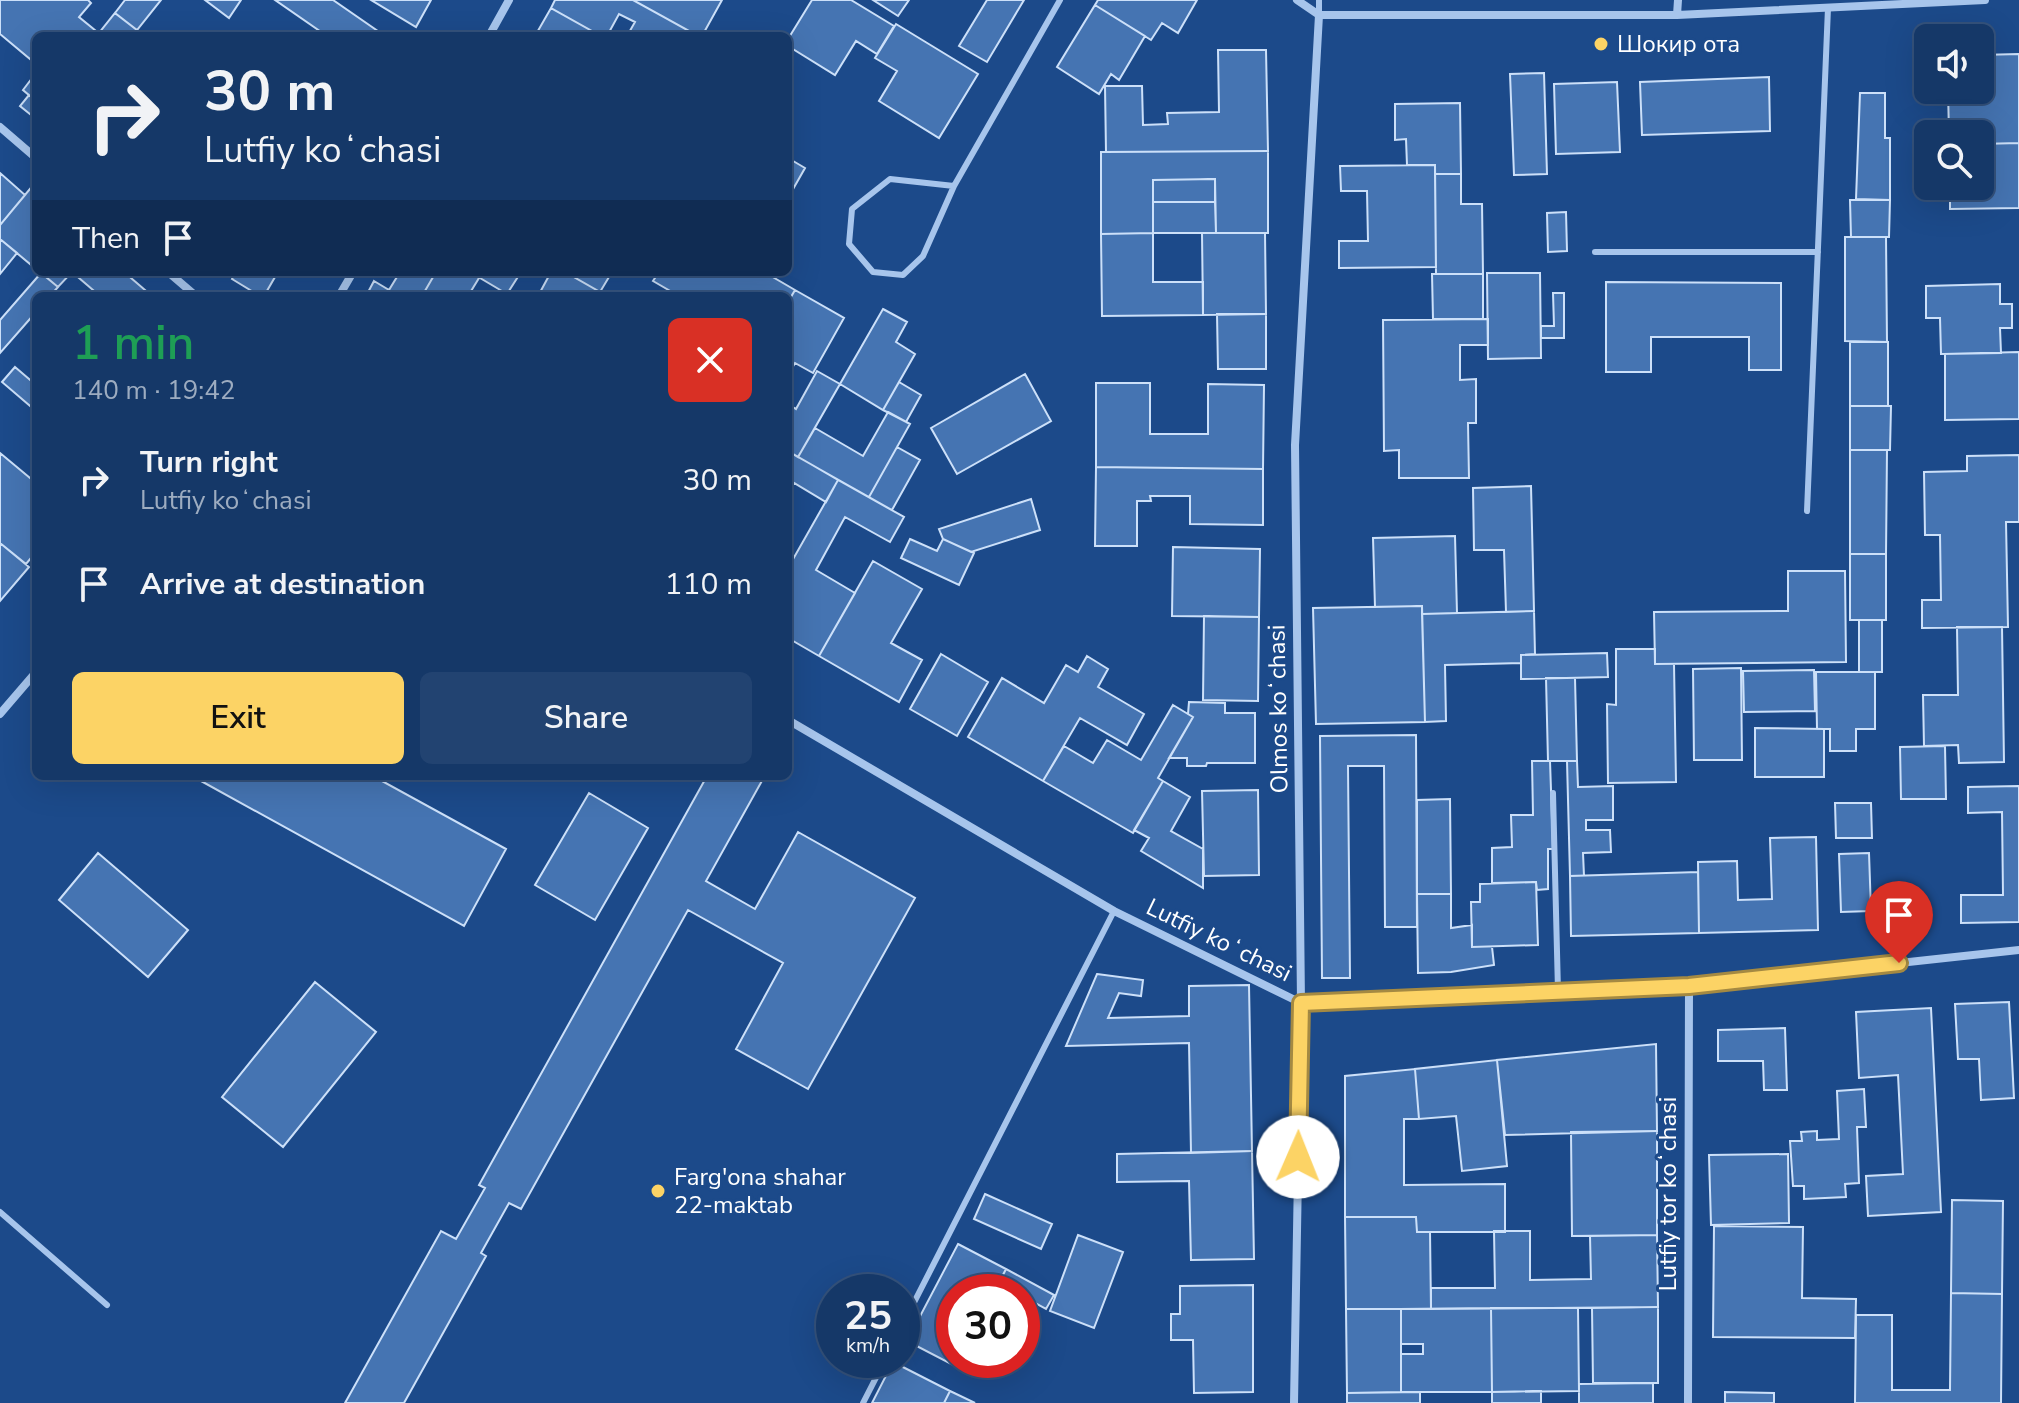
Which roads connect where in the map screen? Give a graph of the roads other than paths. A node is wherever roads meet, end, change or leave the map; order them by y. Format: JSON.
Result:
{"nodes":[{"id":1,"x":509,"y":0,"type":"edge"},
{"id":2,"x":1060,"y":0,"type":"edge"},
{"id":3,"x":1297,"y":0,"type":"edge"},
{"id":4,"x":1319,"y":0,"type":"edge"},
{"id":5,"x":1678,"y":0,"type":"edge"},
{"id":6,"x":1985,"y":0,"type":"edge"},
{"id":7,"x":1828,"y":8,"type":"junction"},
{"id":8,"x":1319,"y":15,"type":"junction"},
{"id":9,"x":1677,"y":15,"type":"junction"},
{"id":10,"x":491,"y":32,"type":"edge"},
{"id":11,"x":0,"y":127,"type":"edge"},
{"id":12,"x":32,"y":155,"type":"edge"},
{"id":13,"x":954,"y":186,"type":"junction"},
{"id":14,"x":1595,"y":252,"type":"dead end"},
{"id":15,"x":1818,"y":252,"type":"junction"},
{"id":16,"x":173,"y":276,"type":"edge"},
{"id":17,"x":191,"y":292,"type":"edge"},
{"id":18,"x":1807,"y":511,"type":"dead end"},
{"id":19,"x":32,"y":677,"type":"edge"},
{"id":20,"x":0,"y":714,"type":"edge"},
{"id":21,"x":792,"y":722,"type":"edge"},
{"id":22,"x":1553,"y":793,"type":"dead end"},
{"id":23,"x":1114,"y":911,"type":"junction"},
{"id":24,"x":2019,"y":950,"type":"edge"},
{"id":25,"x":1689,"y":986,"type":"junction"},
{"id":26,"x":1558,"y":991,"type":"junction"},
{"id":27,"x":1301,"y":1003,"type":"junction"},
{"id":28,"x":0,"y":1212,"type":"edge"},
{"id":29,"x":920,"y":1291,"type":"edge"},
{"id":30,"x":107,"y":1305,"type":"dead end"},
{"id":31,"x":876,"y":1378,"type":"edge"},
{"id":32,"x":863,"y":1403,"type":"edge"},
{"id":33,"x":1294,"y":1403,"type":"edge"},
{"id":34,"x":1688,"y":1403,"type":"edge"}],
"edges":[{"from":1,"to":10,"type":"street"},
{"from":2,"to":13,"type":"lane"},
{"from":3,"to":8,"type":"street"},
{"from":4,"to":8,"type":"lane"},
{"from":5,"to":9,"type":"street"},
{"from":6,"to":7,"type":"street"},
{"from":7,"to":9,"type":"street"},
{"from":7,"to":15,"type":"lane"},
{"from":8,"to":9,"type":"street"},
{"from":8,"to":27,"type":"street","name":"Olmos koʻchasi"},
{"from":11,"to":12,"type":"street"},
{"from":13,"to":13,"type":"lane"},
{"from":14,"to":15,"type":"lane"},
{"from":15,"to":18,"type":"lane"},
{"from":16,"to":17,"type":"street"},
{"from":19,"to":20,"type":"street"},
{"from":21,"to":23,"type":"street","name":"Lutfiy koʻchasi"},
{"from":22,"to":26,"type":"lane"},
{"from":23,"to":27,"type":"street","name":"Lutfiy koʻchasi"},
{"from":23,"to":29,"type":"lane"},
{"from":24,"to":25,"type":"street","name":"Lutfiy koʻchasi"},
{"from":25,"to":26,"type":"street","name":"Lutfiy koʻchasi"},
{"from":25,"to":34,"type":"street","name":"Lutfiy tor koʻchasi"},
{"from":26,"to":27,"type":"street","name":"Lutfiy koʻchasi"},
{"from":27,"to":33,"type":"street","name":"Olmos koʻchasi"},
{"from":28,"to":30,"type":"lane"},
{"from":31,"to":32,"type":"lane"}]}
